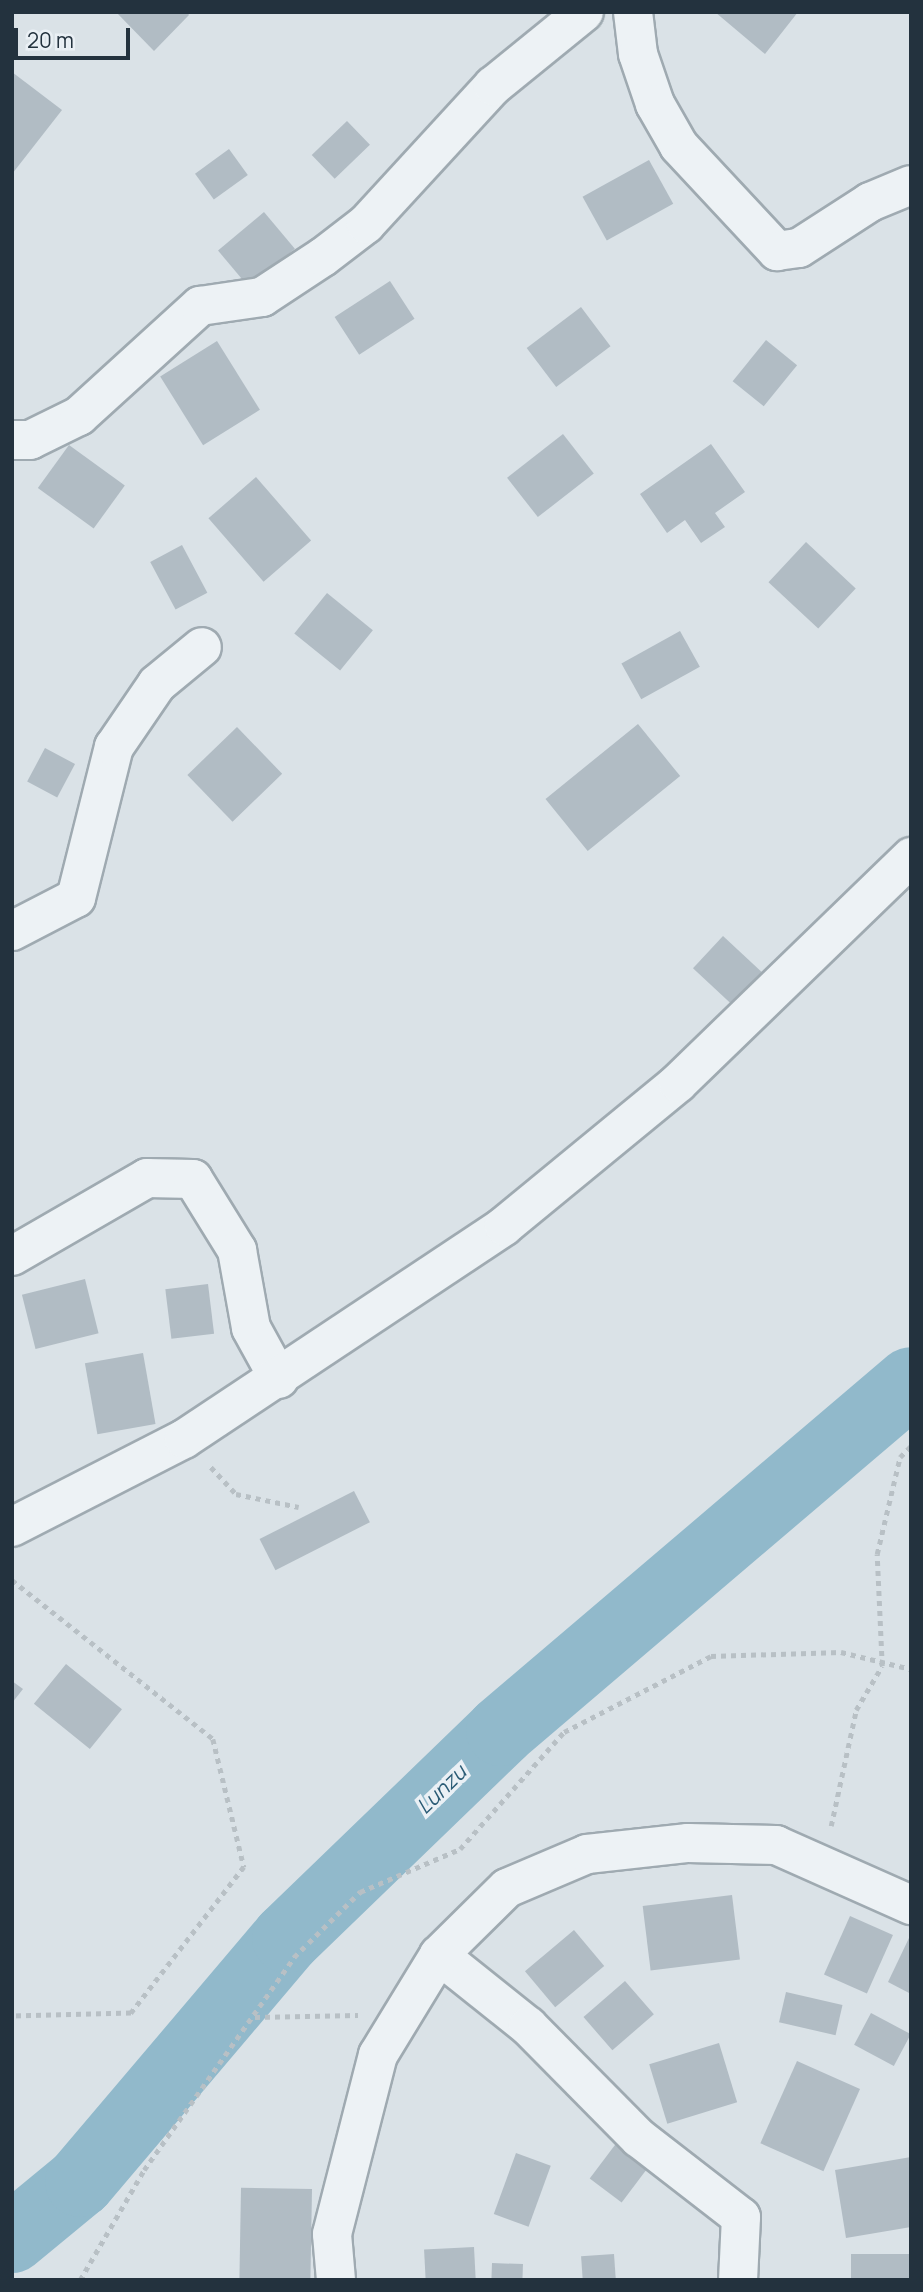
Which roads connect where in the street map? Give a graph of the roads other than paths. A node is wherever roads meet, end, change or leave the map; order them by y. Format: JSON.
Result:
{"nodes":[{"id":1,"x":584,"y":12,"type":"edge"},
{"id":2,"x":633,"y":12,"type":"edge"},
{"id":3,"x":911,"y":185,"type":"edge"},
{"id":4,"x":12,"y":440,"type":"edge"},
{"id":5,"x":202,"y":647,"type":"dead end"},
{"id":6,"x":911,"y":856,"type":"edge"},
{"id":7,"x":12,"y":931,"type":"edge"},
{"id":8,"x":12,"y":1256,"type":"edge"},
{"id":9,"x":279,"y":1379,"type":"junction"},
{"id":10,"x":12,"y":1527,"type":"edge"},
{"id":11,"x":911,"y":1905,"type":"edge"},
{"id":12,"x":439,"y":1955,"type":"junction"},
{"id":13,"x":336,"y":2280,"type":"edge"},
{"id":14,"x":738,"y":2280,"type":"edge"}],
"edges":[{"from":1,"to":4,"type":"street"},
{"from":2,"to":3,"type":"street"},
{"from":5,"to":7,"type":"street"},
{"from":6,"to":9,"type":"street"},
{"from":8,"to":9,"type":"street"},
{"from":9,"to":10,"type":"street"},
{"from":11,"to":12,"type":"street"},
{"from":12,"to":13,"type":"street"},
{"from":12,"to":14,"type":"street"}]}
